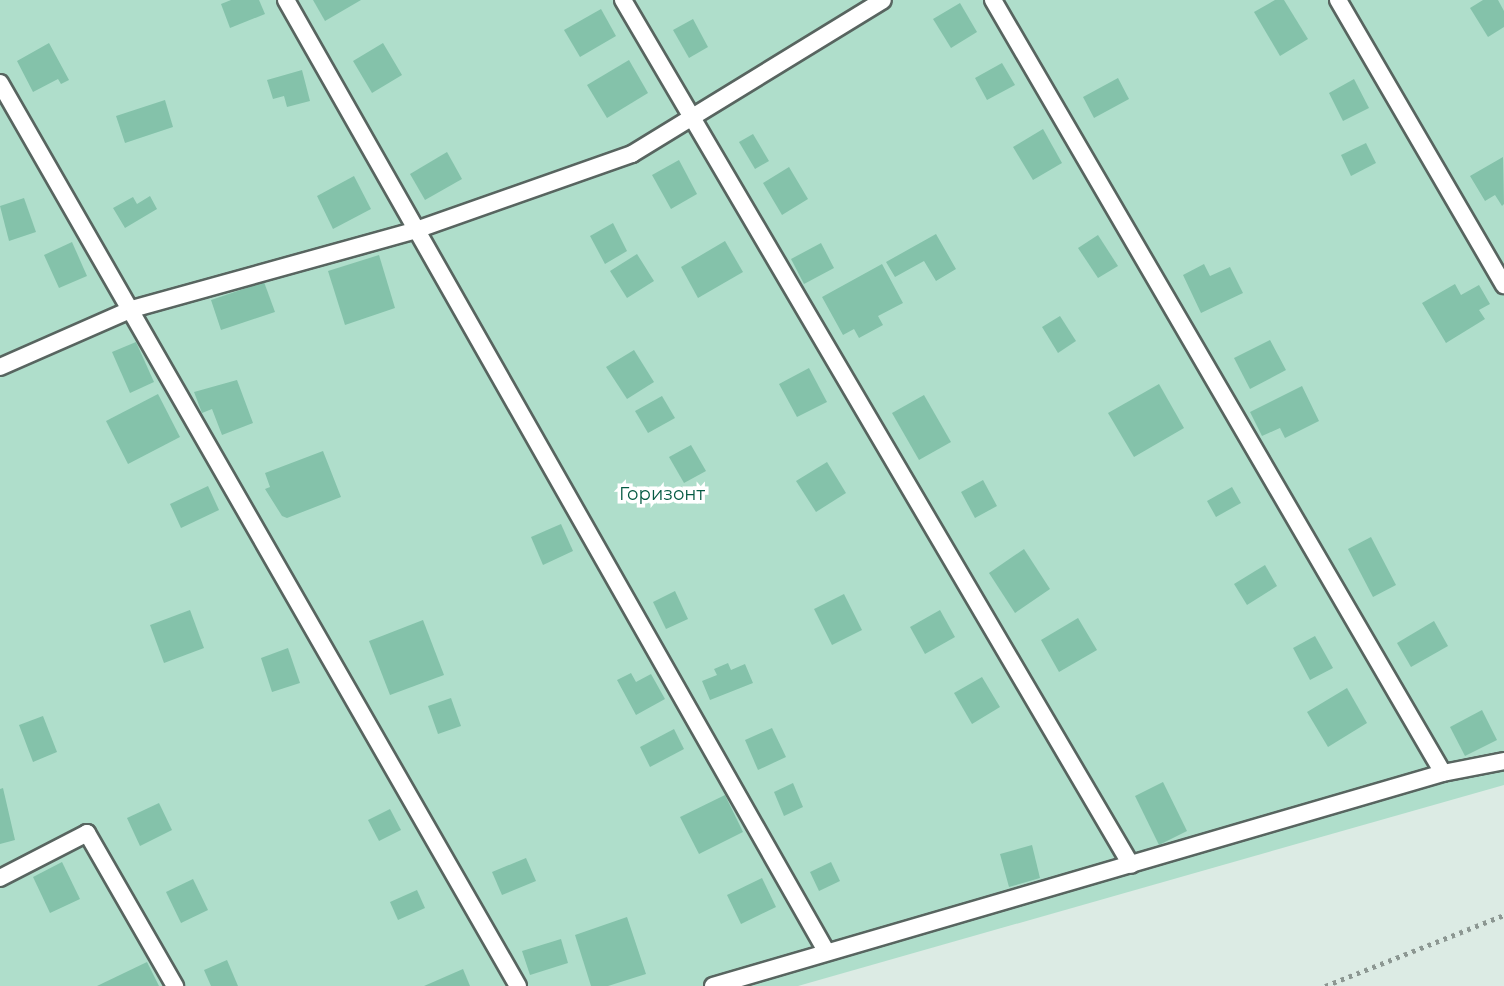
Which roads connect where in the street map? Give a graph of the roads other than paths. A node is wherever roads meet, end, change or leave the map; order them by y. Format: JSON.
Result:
{"nodes":[{"id":1,"x":286,"y":0,"type":"edge"},
{"id":2,"x":623,"y":0,"type":"edge"},
{"id":3,"x":883,"y":0,"type":"edge"},
{"id":4,"x":993,"y":0,"type":"edge"},
{"id":5,"x":1338,"y":0,"type":"edge"},
{"id":6,"x":0,"y":83,"type":"edge"},
{"id":7,"x":689,"y":119,"type":"junction"},
{"id":8,"x":416,"y":230,"type":"junction"},
{"id":9,"x":1504,"y":285,"type":"edge"},
{"id":10,"x":132,"y":309,"type":"junction"},
{"id":11,"x":0,"y":367,"type":"edge"},
{"id":12,"x":1504,"y":761,"type":"edge"},
{"id":13,"x":1443,"y":774,"type":"junction"},
{"id":14,"x":1131,"y":865,"type":"junction"},
{"id":15,"x":0,"y":878,"type":"edge"},
{"id":16,"x":826,"y":951,"type":"junction"},
{"id":17,"x":175,"y":986,"type":"edge"},
{"id":18,"x":518,"y":986,"type":"edge"},
{"id":19,"x":713,"y":986,"type":"edge"}],
"edges":[{"from":1,"to":8,"type":"lane"},
{"from":2,"to":7,"type":"lane"},
{"from":3,"to":7,"type":"lane"},
{"from":4,"to":13,"type":"lane"},
{"from":5,"to":9,"type":"lane"},
{"from":6,"to":10,"type":"lane"},
{"from":7,"to":8,"type":"lane"},
{"from":7,"to":14,"type":"lane"},
{"from":8,"to":10,"type":"lane"},
{"from":8,"to":16,"type":"lane"},
{"from":10,"to":11,"type":"lane"},
{"from":10,"to":18,"type":"lane"},
{"from":12,"to":13,"type":"lane"},
{"from":13,"to":14,"type":"lane"},
{"from":14,"to":16,"type":"lane"},
{"from":15,"to":17,"type":"lane"},
{"from":16,"to":19,"type":"lane"}]}
